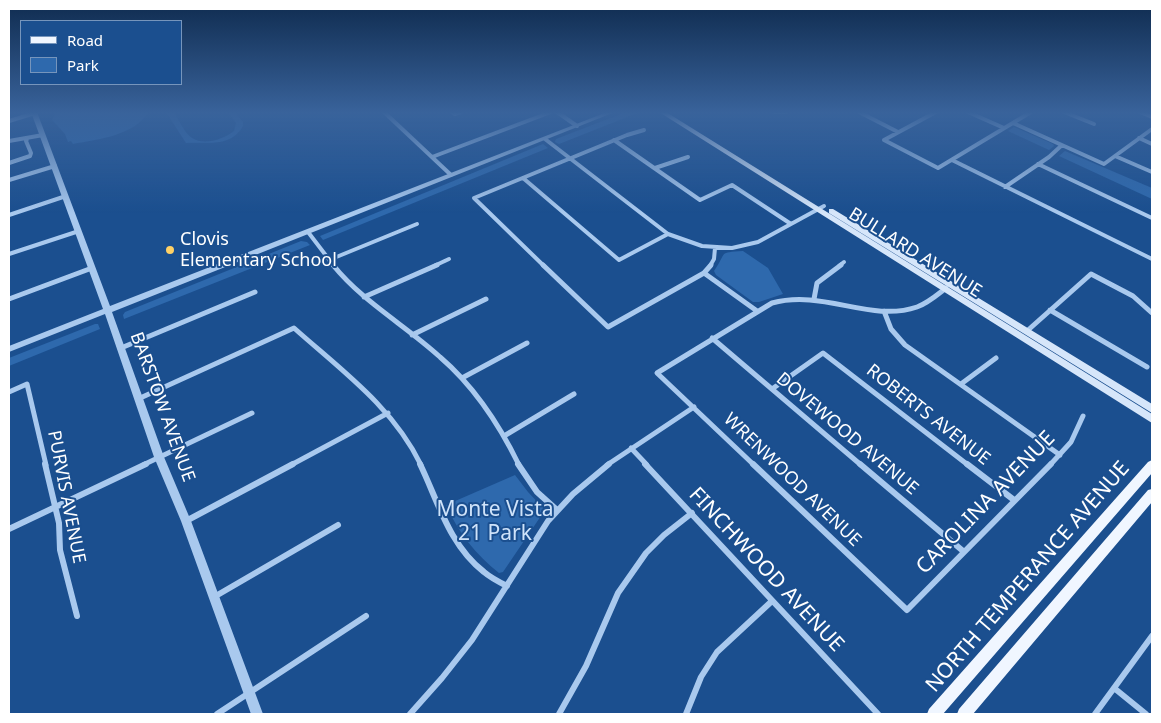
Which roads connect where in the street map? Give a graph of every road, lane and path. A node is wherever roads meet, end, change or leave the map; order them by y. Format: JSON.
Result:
{"nodes":[{"id":1,"x":28,"y":146,"type":"edge"},
{"id":2,"x":47,"y":146,"type":"edge"},
{"id":3,"x":420,"y":146,"type":"edge"},
{"id":4,"x":462,"y":146,"type":"edge"},
{"id":5,"x":527,"y":146,"type":"edge"},
{"id":6,"x":554,"y":146,"type":"edge"},
{"id":7,"x":600,"y":146,"type":"edge"},
{"id":8,"x":622,"y":146,"type":"edge"},
{"id":9,"x":718,"y":146,"type":"edge"},
{"id":10,"x":724,"y":146,"type":"edge"},
{"id":11,"x":895,"y":146,"type":"edge"},
{"id":12,"x":975,"y":146,"type":"edge"},
{"id":13,"x":1061,"y":146,"type":"edge"},
{"id":14,"x":1064,"y":146,"type":"edge"},
{"id":15,"x":1129,"y":146,"type":"edge"},
{"id":16,"x":1115,"y":156,"type":"junction"},
{"id":17,"x":432,"y":157,"type":"junction"},
{"id":18,"x":688,"y":157,"type":"dead end"},
{"id":19,"x":570,"y":158,"type":"junction"},
{"id":20,"x":952,"y":160,"type":"junction"},
{"id":21,"x":9,"y":163,"type":"edge"},
{"id":22,"x":1038,"y":164,"type":"junction"},
{"id":23,"x":55,"y":166,"type":"junction"},
{"id":24,"x":655,"y":168,"type":"junction"},
{"id":25,"x":1152,"y":172,"type":"edge"},
{"id":26,"x":451,"y":175,"type":"junction"},
{"id":27,"x":523,"y":178,"type":"junction"},
{"id":28,"x":9,"y":180,"type":"edge"},
{"id":29,"x":1004,"y":187,"type":"junction"},
{"id":30,"x":66,"y":196,"type":"junction"},
{"id":31,"x":821,"y":208,"type":"junction"},
{"id":32,"x":9,"y":215,"type":"edge"},
{"id":33,"x":1152,"y":218,"type":"edge"},
{"id":34,"x":416,"y":224,"type":"dead end"},
{"id":35,"x":791,"y":224,"type":"junction"},
{"id":36,"x":78,"y":230,"type":"junction"},
{"id":37,"x":308,"y":232,"type":"junction"},
{"id":38,"x":668,"y":234,"type":"junction"},
{"id":39,"x":715,"y":248,"type":"junction"},
{"id":40,"x":9,"y":254,"type":"edge"},
{"id":41,"x":449,"y":259,"type":"dead end"},
{"id":42,"x":1152,"y":259,"type":"edge"},
{"id":43,"x":329,"y":260,"type":"junction"},
{"id":44,"x":844,"y":262,"type":"dead end"},
{"id":45,"x":92,"y":268,"type":"junction"},
{"id":46,"x":704,"y":273,"type":"junction"},
{"id":47,"x":948,"y":287,"type":"junction"},
{"id":48,"x":255,"y":292,"type":"dead end"},
{"id":49,"x":9,"y":298,"type":"edge"},
{"id":50,"x":364,"y":298,"type":"junction"},
{"id":51,"x":486,"y":299,"type":"dead end"},
{"id":52,"x":814,"y":299,"type":"junction"},
{"id":53,"x":757,"y":310,"type":"junction"},
{"id":54,"x":884,"y":310,"type":"junction"},
{"id":55,"x":1050,"y":310,"type":"junction"},
{"id":56,"x":108,"y":311,"type":"junction"},
{"id":57,"x":984,"y":313,"type":"junction"},
{"id":58,"x":1152,"y":313,"type":"edge"},
{"id":59,"x":1026,"y":331,"type":"junction"},
{"id":60,"x":412,"y":335,"type":"junction"},
{"id":61,"x":712,"y":338,"type":"junction"},
{"id":62,"x":527,"y":343,"type":"dead end"},
{"id":63,"x":121,"y":348,"type":"junction"},
{"id":64,"x":9,"y":349,"type":"edge"},
{"id":65,"x":996,"y":358,"type":"dead end"},
{"id":66,"x":1147,"y":367,"type":"dead end"},
{"id":67,"x":462,"y":378,"type":"junction"},
{"id":68,"x":962,"y":384,"type":"junction"},
{"id":69,"x":772,"y":389,"type":"junction"},
{"id":70,"x":9,"y":392,"type":"edge"},
{"id":71,"x":574,"y":394,"type":"dead end"},
{"id":72,"x":138,"y":399,"type":"junction"},
{"id":73,"x":694,"y":407,"type":"junction"},
{"id":74,"x":1152,"y":409,"type":"edge"},
{"id":75,"x":252,"y":413,"type":"dead end"},
{"id":76,"x":388,"y":413,"type":"junction"},
{"id":77,"x":1083,"y":416,"type":"dead end"},
{"id":78,"x":1152,"y":419,"type":"edge"},
{"id":79,"x":504,"y":436,"type":"junction"},
{"id":80,"x":631,"y":448,"type":"junction"},
{"id":81,"x":1060,"y":454,"type":"junction"},
{"id":82,"x":159,"y":457,"type":"junction"},
{"id":83,"x":1152,"y":465,"type":"edge"},
{"id":84,"x":1152,"y":494,"type":"edge"},
{"id":85,"x":1014,"y":500,"type":"junction"},
{"id":86,"x":56,"y":507,"type":"junction"},
{"id":87,"x":557,"y":510,"type":"junction"},
{"id":88,"x":692,"y":513,"type":"junction"},
{"id":89,"x":186,"y":521,"type":"junction"},
{"id":90,"x":338,"y":525,"type":"dead end"},
{"id":91,"x":9,"y":530,"type":"edge"},
{"id":92,"x":963,"y":552,"type":"junction"},
{"id":93,"x":507,"y":586,"type":"junction"},
{"id":94,"x":214,"y":597,"type":"junction"},
{"id":95,"x":772,"y":601,"type":"junction"},
{"id":96,"x":907,"y":610,"type":"joint"},
{"id":97,"x":77,"y":616,"type":"dead end"},
{"id":98,"x":366,"y":616,"type":"dead end"},
{"id":99,"x":1152,"y":636,"type":"edge"},
{"id":100,"x":1114,"y":688,"type":"junction"},
{"id":101,"x":250,"y":693,"type":"junction"},
{"id":102,"x":217,"y":714,"type":"edge"},
{"id":103,"x":257,"y":714,"type":"edge"},
{"id":104,"x":410,"y":714,"type":"edge"},
{"id":105,"x":559,"y":714,"type":"edge"},
{"id":106,"x":686,"y":714,"type":"edge"},
{"id":107,"x":878,"y":714,"type":"edge"},
{"id":108,"x":934,"y":714,"type":"edge"},
{"id":109,"x":964,"y":714,"type":"edge"},
{"id":110,"x":1095,"y":714,"type":"edge"},
{"id":111,"x":1146,"y":714,"type":"edge"}],
"edges":[{"from":1,"to":21,"type":"street"},
{"from":2,"to":23,"type":"street","name":"BARSTOW AVENUE"},
{"from":3,"to":17,"type":"street"},
{"from":4,"to":17,"type":"street"},
{"from":5,"to":26,"type":"street"},
{"from":6,"to":19,"type":"street"},
{"from":7,"to":19,"type":"street"},
{"from":8,"to":24,"type":"street"},
{"from":9,"to":31,"type":"main road","name":"BULLARD AVENUE"},
{"from":10,"to":31,"type":"main road","name":"BULLARD AVENUE"},
{"from":11,"to":20,"type":"street"},
{"from":12,"to":20,"type":"street"},
{"from":13,"to":22,"type":"street"},
{"from":14,"to":16,"type":"street"},
{"from":15,"to":16,"type":"street"},
{"from":16,"to":25,"type":"street"},
{"from":17,"to":26,"type":"street"},
{"from":18,"to":24,"type":"street"},
{"from":19,"to":27,"type":"street"},
{"from":19,"to":38,"type":"street"},
{"from":20,"to":29,"type":"street"},
{"from":22,"to":29,"type":"street"},
{"from":22,"to":33,"type":"street"},
{"from":23,"to":28,"type":"street"},
{"from":23,"to":30,"type":"street","name":"BARSTOW AVENUE"},
{"from":24,"to":35,"type":"street"},
{"from":26,"to":37,"type":"street"},
{"from":27,"to":38,"type":"street"},
{"from":27,"to":46,"type":"street"},
{"from":29,"to":42,"type":"street"},
{"from":30,"to":32,"type":"street"},
{"from":30,"to":36,"type":"street","name":"BARSTOW AVENUE"},
{"from":31,"to":35,"type":"street"},
{"from":31,"to":47,"type":"main road","name":"BULLARD AVENUE"},
{"from":34,"to":43,"type":"street"},
{"from":35,"to":39,"type":"street"},
{"from":36,"to":40,"type":"street"},
{"from":36,"to":45,"type":"street","name":"BARSTOW AVENUE"},
{"from":37,"to":43,"type":"street"},
{"from":37,"to":56,"type":"street"},
{"from":38,"to":39,"type":"street"},
{"from":39,"to":46,"type":"street"},
{"from":41,"to":50,"type":"street"},
{"from":43,"to":50,"type":"street"},
{"from":44,"to":52,"type":"street"},
{"from":45,"to":49,"type":"street"},
{"from":45,"to":56,"type":"street","name":"BARSTOW AVENUE"},
{"from":46,"to":53,"type":"street"},
{"from":47,"to":54,"type":"street"},
{"from":47,"to":57,"type":"main road","name":"BULLARD AVENUE"},
{"from":47,"to":59,"type":"main road","name":"BULLARD AVENUE"},
{"from":48,"to":63,"type":"street"},
{"from":50,"to":60,"type":"street"},
{"from":51,"to":60,"type":"street"},
{"from":52,"to":53,"type":"street"},
{"from":52,"to":54,"type":"street"},
{"from":53,"to":61,"type":"street"},
{"from":54,"to":68,"type":"street"},
{"from":55,"to":58,"type":"street"},
{"from":55,"to":59,"type":"street"},
{"from":55,"to":66,"type":"street"},
{"from":56,"to":63,"type":"street","name":"BARSTOW AVENUE"},
{"from":56,"to":64,"type":"street"},
{"from":57,"to":59,"type":"main road"},
{"from":57,"to":78,"type":"main road","name":"BULLARD AVENUE"},
{"from":59,"to":74,"type":"main road","name":"BULLARD AVENUE"},
{"from":60,"to":67,"type":"street"},
{"from":61,"to":69,"type":"street","name":"DOVEWOOD AVENUE"},
{"from":61,"to":73,"type":"street","name":"WRENWOOD AVENUE"},
{"from":62,"to":67,"type":"street"},
{"from":63,"to":72,"type":"street","name":"BARSTOW AVENUE"},
{"from":65,"to":68,"type":"street"},
{"from":67,"to":79,"type":"street"},
{"from":68,"to":81,"type":"street"},
{"from":69,"to":85,"type":"street","name":"ROBERTS AVENUE"},
{"from":69,"to":92,"type":"street","name":"DOVEWOOD AVENUE"},
{"from":70,"to":86,"type":"street","name":"PURVIS AVENUE"},
{"from":71,"to":79,"type":"street"},
{"from":72,"to":76,"type":"street"},
{"from":72,"to":82,"type":"street","name":"BARSTOW AVENUE"},
{"from":73,"to":80,"type":"street"},
{"from":73,"to":96,"type":"street","name":"WRENWOOD AVENUE"},
{"from":75,"to":82,"type":"street"},
{"from":76,"to":89,"type":"street"},
{"from":76,"to":93,"type":"street"},
{"from":77,"to":81,"type":"street","name":"CAROLINA AVENUE"},
{"from":79,"to":87,"type":"street"},
{"from":80,"to":87,"type":"street"},
{"from":80,"to":88,"type":"street","name":"FINCHWOOD AVENUE"},
{"from":81,"to":85,"type":"street","name":"CAROLINA AVENUE"},
{"from":82,"to":86,"type":"street"},
{"from":82,"to":89,"type":"street","name":"BARSTOW AVENUE"},
{"from":83,"to":108,"type":"main road","name":"NORTH TEMPERANCE AVENUE"},
{"from":84,"to":109,"type":"main road"},
{"from":85,"to":92,"type":"street","name":"CAROLINA AVENUE"},
{"from":86,"to":91,"type":"street"},
{"from":86,"to":97,"type":"street","name":"PURVIS AVENUE"},
{"from":87,"to":93,"type":"street"},
{"from":88,"to":95,"type":"street","name":"FINCHWOOD AVENUE"},
{"from":88,"to":105,"type":"street"},
{"from":89,"to":94,"type":"street","name":"BARSTOW AVENUE"},
{"from":90,"to":94,"type":"street"},
{"from":92,"to":96,"type":"street","name":"CAROLINA AVENUE"},
{"from":93,"to":104,"type":"street"},
{"from":94,"to":101,"type":"street","name":"BARSTOW AVENUE"},
{"from":95,"to":106,"type":"street"},
{"from":95,"to":107,"type":"street","name":"FINCHWOOD AVENUE"},
{"from":98,"to":101,"type":"street"},
{"from":99,"to":100,"type":"street"},
{"from":100,"to":110,"type":"street"},
{"from":100,"to":111,"type":"street"},
{"from":101,"to":102,"type":"street"},
{"from":101,"to":103,"type":"street","name":"BARSTOW AVENUE"}]}
